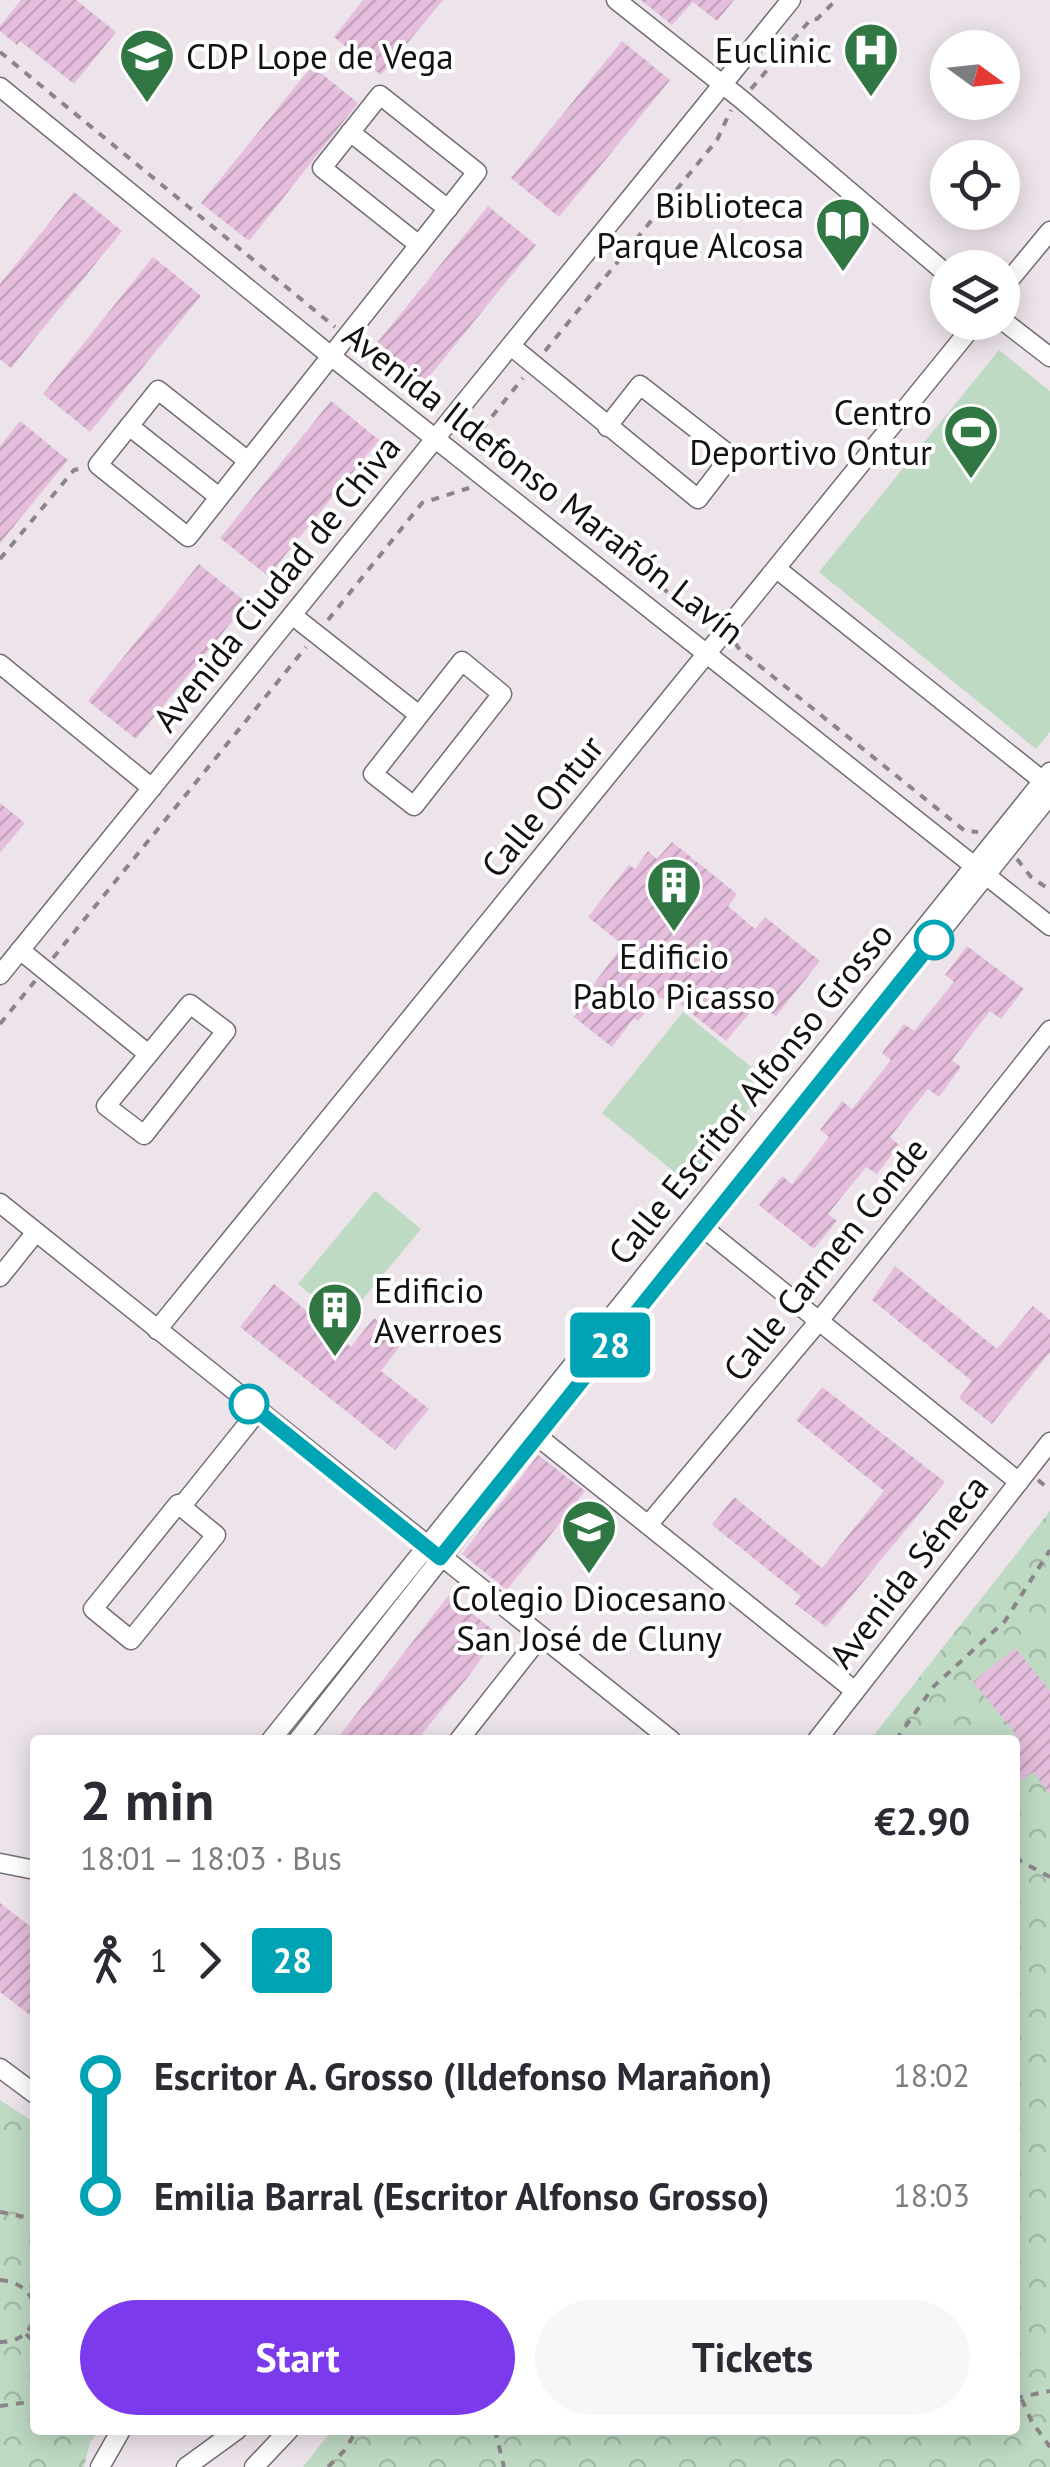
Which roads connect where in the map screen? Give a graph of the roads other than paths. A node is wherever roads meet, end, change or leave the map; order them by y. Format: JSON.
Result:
{"nodes":[{"id":1,"x":616,"y":0,"type":"edge"},
{"id":2,"x":792,"y":0,"type":"edge"},
{"id":3,"x":723,"y":85,"type":"junction"},
{"id":4,"x":0,"y":88,"type":"edge"},
{"id":5,"x":350,"y":132,"type":"junction"},
{"id":6,"x":448,"y":209,"type":"junction"},
{"id":7,"x":1050,"y":231,"type":"edge"},
{"id":8,"x":418,"y":246,"type":"junction"},
{"id":9,"x":930,"y":259,"type":"edge"},
{"id":10,"x":1020,"y":268,"type":"edge"},
{"id":11,"x":1020,"y":334,"type":"edge"},
{"id":12,"x":961,"y":340,"type":"edge"},
{"id":13,"x":511,"y":346,"type":"junction"},
{"id":14,"x":331,"y":356,"type":"junction"},
{"id":15,"x":1050,"y":356,"type":"edge"},
{"id":16,"x":130,"y":426,"type":"junction"},
{"id":17,"x":607,"y":427,"type":"junction"},
{"id":18,"x":434,"y":438,"type":"junction"},
{"id":19,"x":248,"y":461,"type":"junction"},
{"id":20,"x":219,"y":497,"type":"junction"},
{"id":21,"x":776,"y":569,"type":"junction"},
{"id":22,"x":292,"y":615,"type":"junction"},
{"id":23,"x":708,"y":655,"type":"junction"},
{"id":24,"x":0,"y":664,"type":"edge"},
{"id":25,"x":419,"y":715,"type":"junction"},
{"id":26,"x":1048,"y":783,"type":"edge"},
{"id":27,"x":152,"y":788,"type":"junction"},
{"id":28,"x":980,"y":871,"type":"junction"},
{"id":29,"x":1050,"y":926,"type":"edge"},
{"id":30,"x":20,"y":950,"type":"junction"},
{"id":31,"x":0,"y":975,"type":"edge"},
{"id":32,"x":1050,"y":1030,"type":"edge"},
{"id":33,"x":147,"y":1054,"type":"junction"},
{"id":34,"x":0,"y":1203,"type":"edge"},
{"id":35,"x":697,"y":1224,"type":"junction"},
{"id":36,"x":36,"y":1232,"type":"junction"},
{"id":37,"x":1,"y":1274,"type":"edge"},
{"id":38,"x":819,"y":1322,"type":"junction"},
{"id":39,"x":157,"y":1330,"type":"junction"},
{"id":40,"x":258,"y":1411,"type":"junction"},
{"id":41,"x":536,"y":1436,"type":"junction"},
{"id":42,"x":1050,"y":1442,"type":"edge"},
{"id":43,"x":1018,"y":1482,"type":"junction"},
{"id":44,"x":181,"y":1507,"type":"junction"},
{"id":45,"x":648,"y":1525,"type":"junction"},
{"id":46,"x":432,"y":1552,"type":"junction"},
{"id":47,"x":540,"y":1637,"type":"junction"},
{"id":48,"x":855,"y":1691,"type":"junction"},
{"id":49,"x":275,"y":1735,"type":"edge"},
{"id":50,"x":302,"y":1735,"type":"edge"},
{"id":51,"x":463,"y":1735,"type":"edge"},
{"id":52,"x":665,"y":1735,"type":"edge"},
{"id":53,"x":821,"y":1735,"type":"edge"},
{"id":54,"x":0,"y":1862,"type":"edge"},
{"id":55,"x":30,"y":1869,"type":"edge"},
{"id":56,"x":0,"y":2068,"type":"edge"},
{"id":57,"x":30,"y":2090,"type":"edge"},
{"id":58,"x":118,"y":2435,"type":"edge"},
{"id":59,"x":230,"y":2435,"type":"edge"},
{"id":60,"x":284,"y":2435,"type":"edge"},
{"id":61,"x":100,"y":2467,"type":"edge"},
{"id":62,"x":186,"y":2467,"type":"edge"},
{"id":63,"x":254,"y":2467,"type":"edge"}],
"edges":[{"from":1,"to":3,"type":"street"},
{"from":2,"to":3,"type":"street","name":"Avenida Ciudad de Chiva"},
{"from":3,"to":9,"type":"street"},
{"from":3,"to":13,"type":"street","name":"Avenida Ciudad de Chiva"},
{"from":4,"to":14,"type":"street","name":"Avenida Ildefonso Marañón Lavín"},
{"from":5,"to":6,"type":"street"},
{"from":5,"to":6,"type":"street"},
{"from":5,"to":8,"type":"street"},
{"from":6,"to":8,"type":"street"},
{"from":7,"to":10,"type":"street"},
{"from":8,"to":14,"type":"street"},
{"from":11,"to":15,"type":"street"},
{"from":12,"to":21,"type":"street","name":"Calle Ontur"},
{"from":13,"to":17,"type":"street"},
{"from":13,"to":18,"type":"street","name":"Avenida Ciudad de Chiva"},
{"from":14,"to":18,"type":"street","name":"Avenida Ildefonso Marañón Lavín"},
{"from":14,"to":19,"type":"street"},
{"from":16,"to":19,"type":"street"},
{"from":16,"to":20,"type":"street"},
{"from":16,"to":20,"type":"street"},
{"from":17,"to":17,"type":"street"},
{"from":18,"to":22,"type":"street","name":"Avenida Ciudad de Chiva"},
{"from":18,"to":23,"type":"street","name":"Avenida Ildefonso Marañón Lavín"},
{"from":19,"to":20,"type":"street"},
{"from":21,"to":23,"type":"street","name":"Calle Ontur"},
{"from":21,"to":26,"type":"street"},
{"from":22,"to":25,"type":"street"},
{"from":22,"to":27,"type":"street","name":"Avenida Ciudad de Chiva"},
{"from":23,"to":28,"type":"street","name":"Avenida Ildefonso Marañón Lavín"},
{"from":23,"to":39,"type":"street","name":"Calle Ontur"},
{"from":24,"to":27,"type":"street"},
{"from":25,"to":25,"type":"street"},
{"from":26,"to":28,"type":"street","name":"Calle Escritor Alfonso Grosso"},
{"from":27,"to":30,"type":"street","name":"Avenida Ciudad de Chiva"},
{"from":28,"to":29,"type":"street","name":"Avenida Ildefonso Marañón Lavín"},
{"from":28,"to":35,"type":"street","name":"Calle Escritor Alfonso Grosso"},
{"from":30,"to":31,"type":"street","name":"Avenida Ciudad de Chiva"},
{"from":30,"to":33,"type":"street"},
{"from":32,"to":38,"type":"street","name":"Calle Carmen Conde"},
{"from":33,"to":33,"type":"street"},
{"from":34,"to":36,"type":"street"},
{"from":35,"to":38,"type":"street"},
{"from":35,"to":41,"type":"street","name":"Calle Escritor Alfonso Grosso"},
{"from":35,"to":46,"type":"street","name":"Calle Escritor Alfonso Grosso"},
{"from":36,"to":37,"type":"street"},
{"from":36,"to":39,"type":"street"},
{"from":38,"to":43,"type":"street"},
{"from":38,"to":45,"type":"street","name":"Calle Carmen Conde"},
{"from":39,"to":40,"type":"street"},
{"from":40,"to":44,"type":"street"},
{"from":40,"to":46,"type":"street"},
{"from":41,"to":45,"type":"street"},
{"from":41,"to":46,"type":"street","name":"Calle Escritor Alfonso Grosso"},
{"from":42,"to":43,"type":"street","name":"Avenida Séneca"},
{"from":43,"to":48,"type":"street","name":"Avenida Séneca"},
{"from":44,"to":44,"type":"street"},
{"from":45,"to":48,"type":"street"},
{"from":46,"to":47,"type":"street"},
{"from":46,"to":49,"type":"street"},
{"from":46,"to":50,"type":"street"},
{"from":47,"to":51,"type":"street"},
{"from":47,"to":52,"type":"street"},
{"from":48,"to":53,"type":"street","name":"Avenida Séneca"},
{"from":54,"to":55,"type":"street"},
{"from":56,"to":57,"type":"street"},
{"from":58,"to":61,"type":"street"},
{"from":59,"to":62,"type":"street"},
{"from":60,"to":63,"type":"street"}]}
